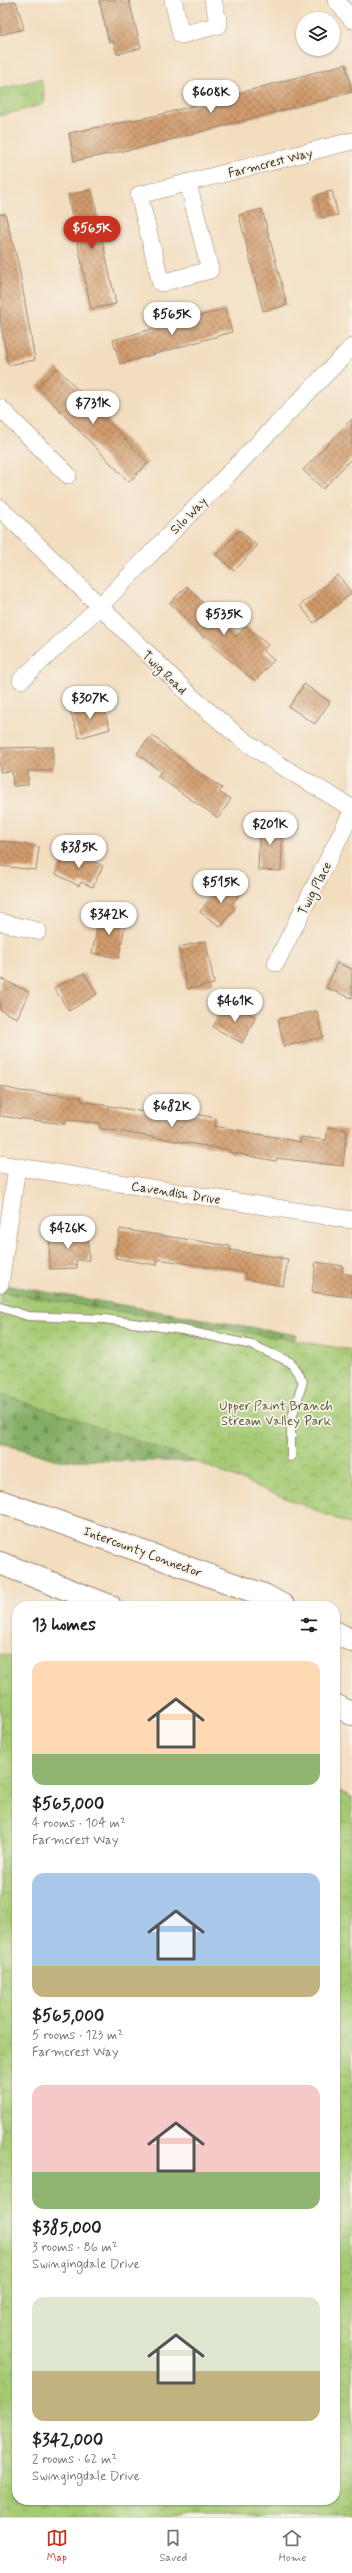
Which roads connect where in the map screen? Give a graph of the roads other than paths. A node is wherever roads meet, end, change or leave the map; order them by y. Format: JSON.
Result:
{"nodes":[{"id":1,"x":172,"y":0,"type":"edge"},
{"id":2,"x":213,"y":0,"type":"edge"},
{"id":3,"x":336,"y":0,"type":"edge"},
{"id":4,"x":352,"y":20,"type":"edge"},
{"id":5,"x":352,"y":141,"type":"edge"},
{"id":6,"x":188,"y":183,"type":"junction"},
{"id":7,"x":352,"y":347,"type":"edge"},
{"id":8,"x":0,"y":408,"type":"edge"},
{"id":9,"x":68,"y":475,"type":"dead end"},
{"id":10,"x":0,"y":508,"type":"edge"},
{"id":11,"x":99,"y":607,"type":"junction"},
{"id":12,"x":21,"y":680,"type":"dead end"},
{"id":13,"x":352,"y":808,"type":"edge"},
{"id":14,"x":352,"y":812,"type":"edge"},
{"id":15,"x":0,"y":922,"type":"edge"},
{"id":16,"x":38,"y":931,"type":"dead end"},
{"id":17,"x":276,"y":963,"type":"dead end"},
{"id":18,"x":0,"y":1164,"type":"edge"},
{"id":19,"x":17,"y":1167,"type":"junction"},
{"id":20,"x":352,"y":1220,"type":"edge"},
{"id":21,"x":0,"y":1284,"type":"edge"},
{"id":22,"x":0,"y":1307,"type":"edge"},
{"id":23,"x":291,"y":1457,"type":"dead end"},
{"id":24,"x":0,"y":1501,"type":"edge"},
{"id":25,"x":0,"y":1563,"type":"edge"},
{"id":26,"x":97,"y":1601,"type":"edge"},
{"id":27,"x":275,"y":1601,"type":"edge"},
{"id":28,"x":340,"y":1635,"type":"edge"},
{"id":29,"x":352,"y":1641,"type":"edge"},
{"id":30,"x":340,"y":1708,"type":"edge"},
{"id":31,"x":352,"y":1714,"type":"edge"}],
"edges":[{"from":1,"to":2,"type":"street"},
{"from":3,"to":4,"type":"street"},
{"from":5,"to":6,"type":"street","name":"Farmcrest Way"},
{"from":6,"to":6,"type":"street","name":"Farmcrest Way"},
{"from":7,"to":11,"type":"street","name":"Silo Way"},
{"from":8,"to":9,"type":"street"},
{"from":10,"to":11,"type":"street","name":"Twig Road"},
{"from":11,"to":12,"type":"street","name":"Silo Way"},
{"from":11,"to":13,"type":"street","name":"Twig Road"},
{"from":14,"to":17,"type":"street","name":"Twig Place"},
{"from":15,"to":16,"type":"street"},
{"from":18,"to":19,"type":"street","name":"Cavendish Drive"},
{"from":19,"to":20,"type":"street","name":"Cavendish Drive"},
{"from":19,"to":21,"type":"street"},
{"from":22,"to":23,"type":"lane"},
{"from":24,"to":27,"type":"highway","name":"Intercounty Connector"},
{"from":25,"to":26,"type":"highway"},
{"from":28,"to":29,"type":"highway"},
{"from":30,"to":31,"type":"highway"}]}
